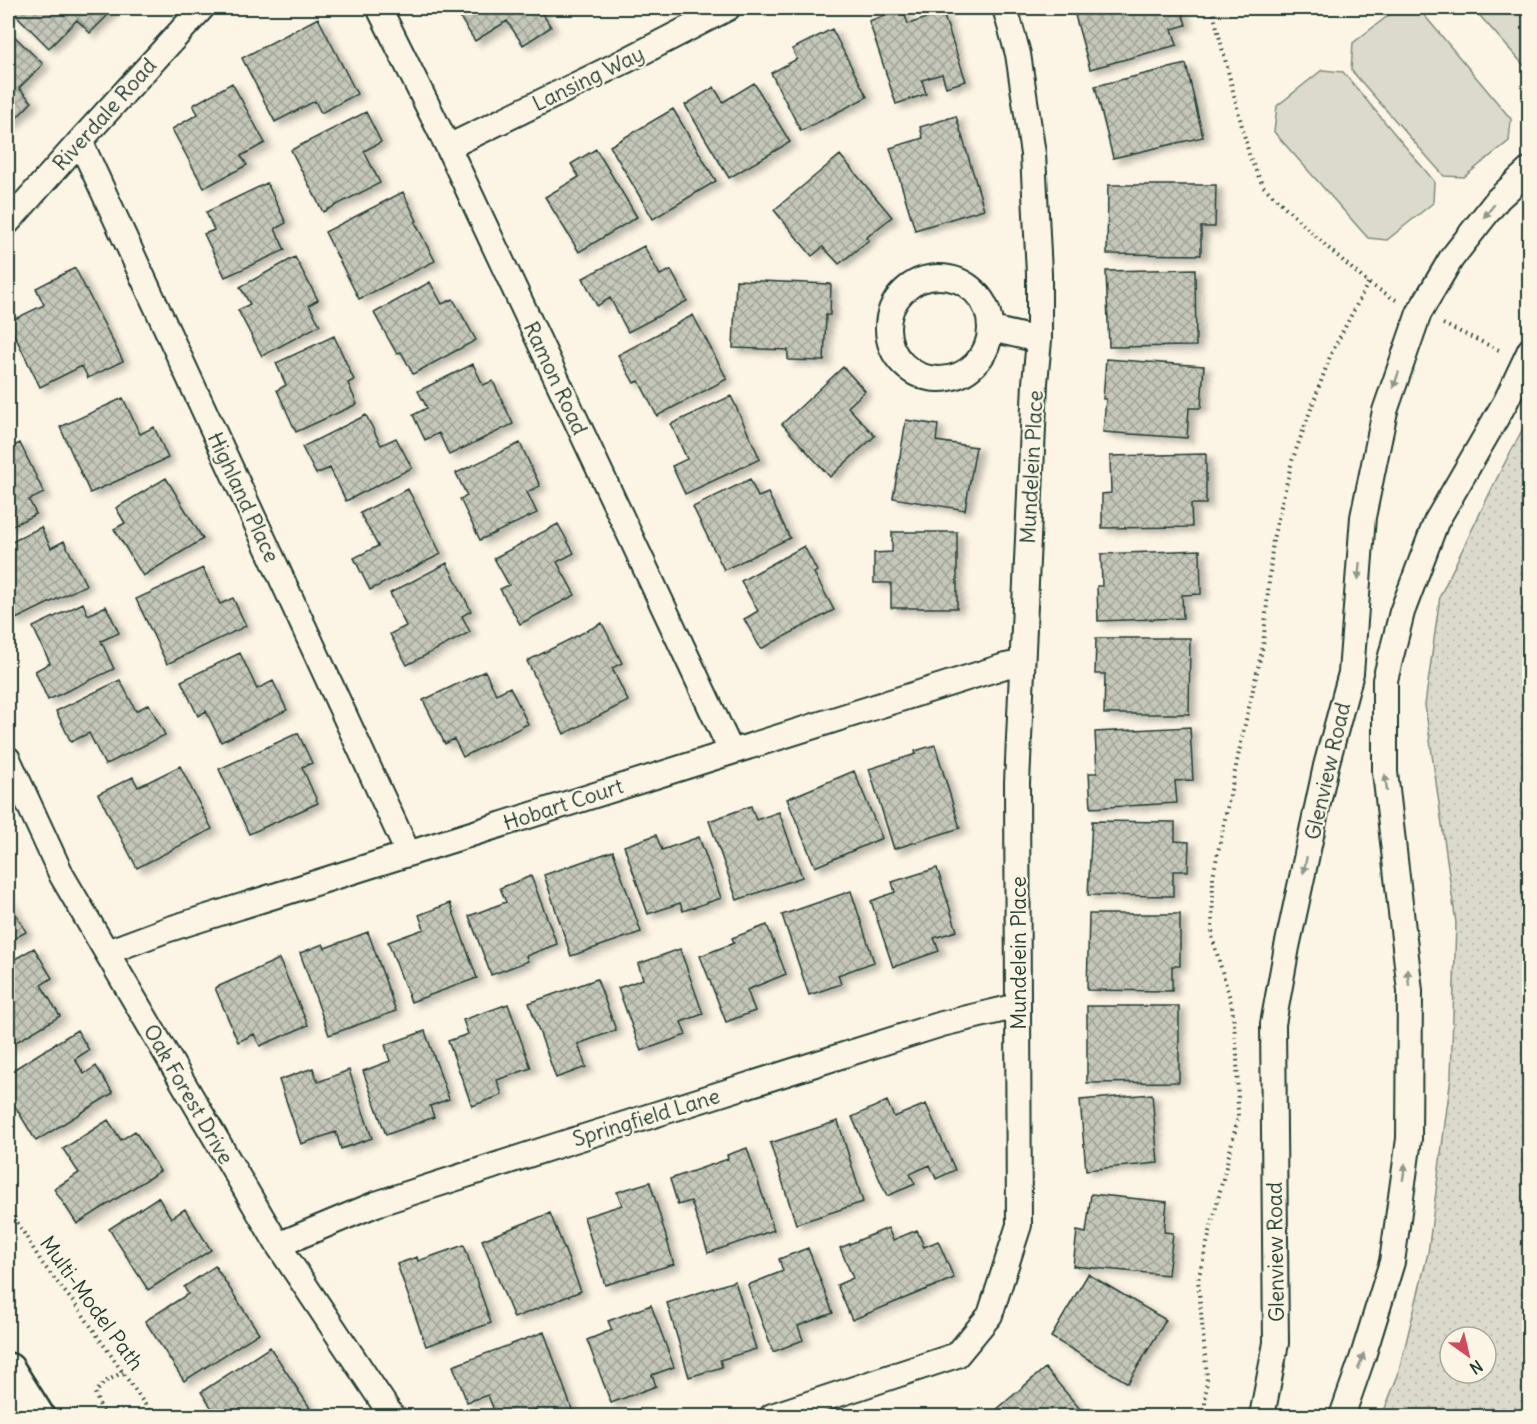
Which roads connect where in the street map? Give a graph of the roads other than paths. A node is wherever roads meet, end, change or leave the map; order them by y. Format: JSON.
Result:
{"nodes":[{"id":1,"x":202,"y":8,"type":"edge"},
{"id":2,"x":379,"y":8,"type":"edge"},
{"id":3,"x":728,"y":8,"type":"edge"},
{"id":4,"x":1005,"y":8,"type":"edge"},
{"id":5,"x":80,"y":141,"type":"junction"},
{"id":6,"x":448,"y":147,"type":"junction"},
{"id":7,"x":1530,"y":169,"type":"edge"},
{"id":8,"x":8,"y":222,"type":"edge"},
{"id":9,"x":990,"y":329,"type":"junction"},
{"id":10,"x":1039,"y":340,"type":"junction"},
{"id":11,"x":1527,"y":356,"type":"edge"},
{"id":12,"x":1022,"y":663,"type":"junction"},
{"id":13,"x":731,"y":751,"type":"junction"},
{"id":14,"x":8,"y":759,"type":"edge"},
{"id":15,"x":408,"y":853,"type":"junction"},
{"id":16,"x":106,"y":952,"type":"junction"},
{"id":17,"x":1018,"y":1006,"type":"junction"},
{"id":18,"x":278,"y":1245,"type":"junction"},
{"id":19,"x":8,"y":1370,"type":"edge"},
{"id":20,"x":37,"y":1416,"type":"edge"},
{"id":21,"x":392,"y":1416,"type":"edge"},
{"id":22,"x":772,"y":1416,"type":"edge"},
{"id":23,"x":1262,"y":1416,"type":"edge"},
{"id":24,"x":1342,"y":1416,"type":"edge"}],
"edges":[{"from":1,"to":5,"type":"street","name":"Riverdale Road"},
{"from":2,"to":6,"type":"street","name":"Ramon Road"},
{"from":3,"to":6,"type":"street","name":"Lansing Way"},
{"from":4,"to":10,"type":"street","name":"Mundelein Place"},
{"from":5,"to":8,"type":"street","name":"Riverdale Road"},
{"from":5,"to":15,"type":"street","name":"Highland Place"},
{"from":6,"to":13,"type":"street","name":"Ramon Road"},
{"from":7,"to":23,"type":"street","name":"Glenview Road","one_way":true},
{"from":9,"to":9,"type":"street"},
{"from":9,"to":10,"type":"street"},
{"from":10,"to":12,"type":"street","name":"Mundelein Place"},
{"from":24,"to":11,"type":"street","name":"Glenview Road","one_way":true},
{"from":12,"to":13,"type":"street","name":"Hobart Court"},
{"from":12,"to":17,"type":"street","name":"Mundelein Place"},
{"from":13,"to":15,"type":"street","name":"Hobart Court"},
{"from":14,"to":16,"type":"street","name":"Oak Forest Drive"},
{"from":15,"to":16,"type":"street","name":"Hobart Court"},
{"from":16,"to":18,"type":"street","name":"Oak Forest Drive"},
{"from":17,"to":18,"type":"street","name":"Springfield Lane"},
{"from":17,"to":22,"type":"street","name":"Mundelein Place"},
{"from":18,"to":21,"type":"street","name":"Oak Forest Drive"},
{"from":19,"to":20,"type":"main road"}]}
